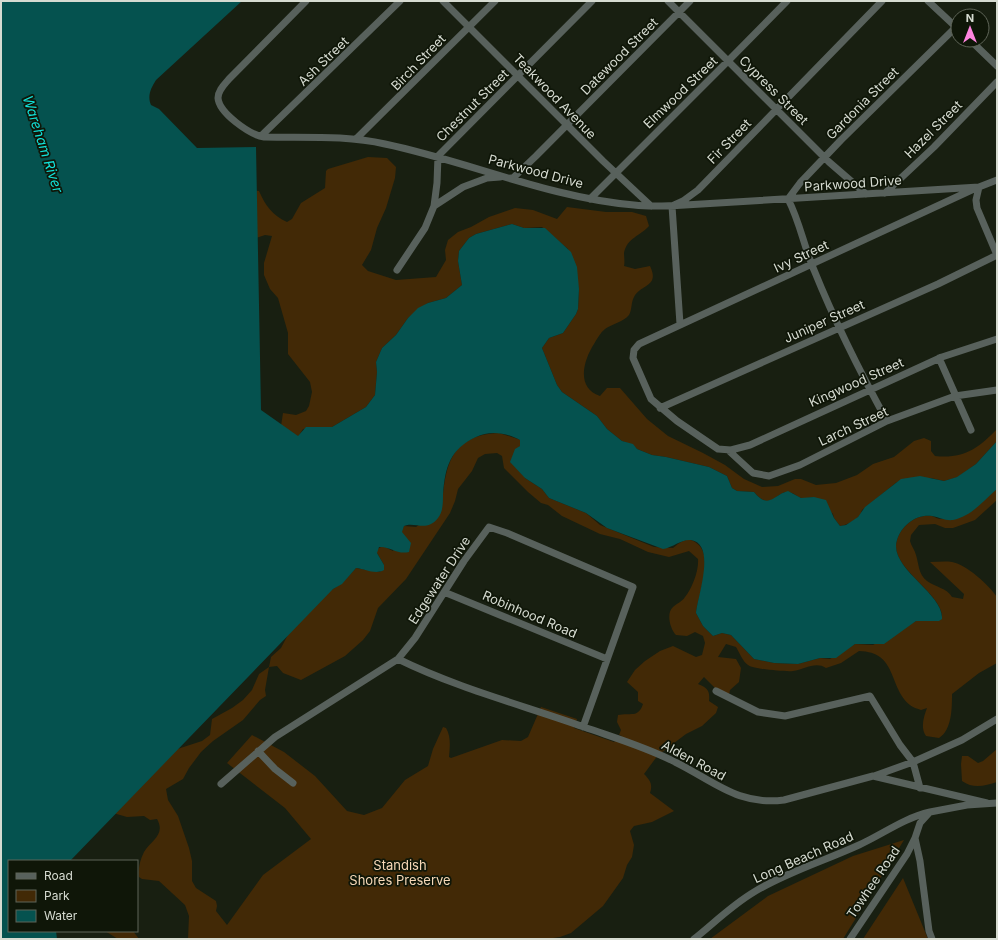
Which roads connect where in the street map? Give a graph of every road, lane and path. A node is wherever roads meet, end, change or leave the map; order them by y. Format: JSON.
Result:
{"nodes":[{"id":1,"x":306,"y":1,"type":"edge"},
{"id":2,"x":400,"y":1,"type":"edge"},
{"id":3,"x":443,"y":1,"type":"edge"},
{"id":4,"x":495,"y":1,"type":"edge"},
{"id":5,"x":592,"y":1,"type":"edge"},
{"id":6,"x":668,"y":1,"type":"edge"},
{"id":7,"x":690,"y":1,"type":"edge"},
{"id":8,"x":787,"y":1,"type":"edge"},
{"id":9,"x":882,"y":1,"type":"edge"},
{"id":10,"x":928,"y":1,"type":"edge"},
{"id":11,"x":680,"y":12,"type":"junction"},
{"id":12,"x":950,"y":21,"type":"edge"},
{"id":13,"x":470,"y":26,"type":"junction"},
{"id":14,"x":950,"y":35,"type":"edge"},
{"id":15,"x":978,"y":48,"type":"edge"},
{"id":16,"x":728,"y":62,"type":"junction"},
{"id":17,"x":997,"y":66,"type":"edge"},
{"id":18,"x":519,"y":75,"type":"junction"},
{"id":19,"x":997,"y":82,"type":"edge"},
{"id":20,"x":776,"y":109,"type":"junction"},
{"id":21,"x":567,"y":125,"type":"junction"},
{"id":22,"x":261,"y":136,"type":"junction"},
{"id":23,"x":356,"y":139,"type":"junction"},
{"id":24,"x":438,"y":156,"type":"junction"},
{"id":25,"x":824,"y":158,"type":"junction"},
{"id":26,"x":615,"y":173,"type":"junction"},
{"id":27,"x":513,"y":178,"type":"junction"},
{"id":28,"x":997,"y":180,"type":"edge"},
{"id":29,"x":979,"y":186,"type":"junction"},
{"id":30,"x":885,"y":193,"type":"junction"},
{"id":31,"x":866,"y":194,"type":"junction"},
{"id":32,"x":590,"y":199,"type":"junction"},
{"id":33,"x":788,"y":199,"type":"junction"},
{"id":34,"x":434,"y":206,"type":"junction"},
{"id":35,"x":651,"y":206,"type":"junction"},
{"id":36,"x":672,"y":206,"type":"junction"},
{"id":37,"x":997,"y":255,"type":"edge"},
{"id":38,"x":812,"y":265,"type":"junction"},
{"id":39,"x":397,"y":270,"type":"dead end"},
{"id":40,"x":680,"y":324,"type":"junction"},
{"id":41,"x":840,"y":327,"type":"junction"},
{"id":42,"x":997,"y":339,"type":"edge"},
{"id":43,"x":939,"y":358,"type":"junction"},
{"id":44,"x":869,"y":388,"type":"junction"},
{"id":45,"x":997,"y":390,"type":"edge"},
{"id":46,"x":955,"y":396,"type":"junction"},
{"id":47,"x":660,"y":408,"type":"junction"},
{"id":48,"x":888,"y":421,"type":"junction"},
{"id":49,"x":971,"y":430,"type":"dead end"},
{"id":50,"x":728,"y":450,"type":"junction"},
{"id":51,"x":444,"y":592,"type":"junction"},
{"id":52,"x":398,"y":659,"type":"junction"},
{"id":53,"x":607,"y":659,"type":"junction"},
{"id":54,"x":716,"y":691,"type":"dead end"},
{"id":55,"x":997,"y":719,"type":"edge"},
{"id":56,"x":583,"y":727,"type":"junction"},
{"id":57,"x":258,"y":751,"type":"junction"},
{"id":58,"x":913,"y":762,"type":"junction"},
{"id":59,"x":873,"y":776,"type":"junction"},
{"id":60,"x":292,"y":783,"type":"dead end"},
{"id":61,"x":221,"y":784,"type":"dead end"},
{"id":62,"x":920,"y":788,"type":"junction"},
{"id":63,"x":987,"y":803,"type":"junction"},
{"id":64,"x":997,"y":803,"type":"edge"},
{"id":65,"x":930,"y":812,"type":"junction"},
{"id":66,"x":915,"y":838,"type":"junction"},
{"id":67,"x":694,"y":939,"type":"edge"},
{"id":68,"x":850,"y":939,"type":"edge"},
{"id":69,"x":932,"y":939,"type":"edge"}],
"edges":[{"from":1,"to":22,"type":"street","name":"Parkwood Drive"},
{"from":2,"to":22,"type":"street","name":"Ash Street"},
{"from":3,"to":13,"type":"street","name":"Teakwood Avenue"},
{"from":4,"to":13,"type":"street","name":"Birch Street"},
{"from":5,"to":18,"type":"street","name":"Chestnut Street"},
{"from":6,"to":11,"type":"street","name":"Cypress Street"},
{"from":7,"to":11,"type":"street","name":"Datewood Street"},
{"from":8,"to":16,"type":"street","name":"Elmwood Street"},
{"from":9,"to":20,"type":"street","name":"Fir Street"},
{"from":10,"to":12,"type":"street"},
{"from":11,"to":16,"type":"street","name":"Cypress Street"},
{"from":11,"to":21,"type":"street","name":"Datewood Street"},
{"from":13,"to":18,"type":"street","name":"Teakwood Avenue"},
{"from":13,"to":23,"type":"street","name":"Birch Street"},
{"from":14,"to":25,"type":"street","name":"Gardonia Street"},
{"from":15,"to":17,"type":"street"},
{"from":16,"to":20,"type":"street","name":"Cypress Street"},
{"from":16,"to":26,"type":"street","name":"Elmwood Street"},
{"from":18,"to":21,"type":"street","name":"Teakwood Avenue"},
{"from":18,"to":24,"type":"street","name":"Chestnut Street"},
{"from":19,"to":30,"type":"street","name":"Hazel Street"},
{"from":20,"to":25,"type":"street","name":"Cypress Street"},
{"from":20,"to":36,"type":"street","name":"Fir Street"},
{"from":21,"to":26,"type":"street","name":"Teakwood Avenue"},
{"from":21,"to":27,"type":"street","name":"Datewood Street"},
{"from":22,"to":23,"type":"street","name":"Parkwood Drive"},
{"from":23,"to":24,"type":"street","name":"Parkwood Drive"},
{"from":24,"to":27,"type":"street","name":"Parkwood Drive"},
{"from":24,"to":34,"type":"street","name":"Chestnut Street"},
{"from":25,"to":31,"type":"street","name":"Cypress Street"},
{"from":25,"to":33,"type":"street","name":"Gardonia Street"},
{"from":26,"to":32,"type":"street","name":"Elmwood Street"},
{"from":26,"to":35,"type":"street","name":"Teakwood Avenue"},
{"from":27,"to":32,"type":"street","name":"Parkwood Drive"},
{"from":27,"to":34,"type":"street"},
{"from":28,"to":29,"type":"street","name":"Parkwood Drive"},
{"from":29,"to":30,"type":"street","name":"Parkwood Drive"},
{"from":29,"to":37,"type":"street"},
{"from":29,"to":38,"type":"street","name":"Ivy Street"},
{"from":30,"to":31,"type":"street","name":"Parkwood Drive"},
{"from":31,"to":33,"type":"street","name":"Parkwood Drive"},
{"from":32,"to":35,"type":"street","name":"Parkwood Drive"},
{"from":33,"to":36,"type":"street","name":"Parkwood Drive"},
{"from":33,"to":38,"type":"street"},
{"from":34,"to":39,"type":"street","name":"Chestnut Street"},
{"from":35,"to":36,"type":"street","name":"Parkwood Drive"},
{"from":36,"to":40,"type":"street"},
{"from":37,"to":41,"type":"street","name":"Juniper Street"},
{"from":38,"to":40,"type":"street","name":"Ivy Street"},
{"from":38,"to":41,"type":"street"},
{"from":40,"to":47,"type":"street","name":"Ivy Street"},
{"from":41,"to":44,"type":"street"},
{"from":41,"to":47,"type":"street","name":"Juniper Street"},
{"from":42,"to":43,"type":"street","name":"Kingwood Street"},
{"from":43,"to":44,"type":"street","name":"Kingwood Street"},
{"from":43,"to":46,"type":"street"},
{"from":44,"to":48,"type":"street"},
{"from":44,"to":50,"type":"street","name":"Kingwood Street"},
{"from":45,"to":46,"type":"street","name":"Larch Street"},
{"from":46,"to":48,"type":"street","name":"Larch Street"},
{"from":46,"to":49,"type":"street"},
{"from":47,"to":50,"type":"street"},
{"from":48,"to":50,"type":"street","name":"Larch Street"},
{"from":51,"to":52,"type":"street","name":"Edgewater Drive"},
{"from":51,"to":53,"type":"street","name":"Robinhood Road"},
{"from":51,"to":53,"type":"street","name":"Edgewater Drive"},
{"from":52,"to":56,"type":"street","name":"Alden Road"},
{"from":52,"to":57,"type":"street","name":"Edgewater Drive"},
{"from":53,"to":56,"type":"street"},
{"from":54,"to":58,"type":"street"},
{"from":55,"to":58,"type":"street"},
{"from":56,"to":59,"type":"street","name":"Alden Road"},
{"from":57,"to":60,"type":"street"},
{"from":57,"to":61,"type":"street","name":"Edgewater Drive"},
{"from":58,"to":59,"type":"street"},
{"from":58,"to":62,"type":"street"},
{"from":59,"to":62,"type":"street","name":"Alden Road"},
{"from":62,"to":63,"type":"street","name":"Alden Road"},
{"from":63,"to":64,"type":"street"},
{"from":63,"to":65,"type":"street","name":"Long Beach Road"},
{"from":65,"to":66,"type":"street","name":"Towhee Road"},
{"from":65,"to":67,"type":"street","name":"Long Beach Road"},
{"from":66,"to":68,"type":"street","name":"Towhee Road"},
{"from":66,"to":69,"type":"street"}]}
